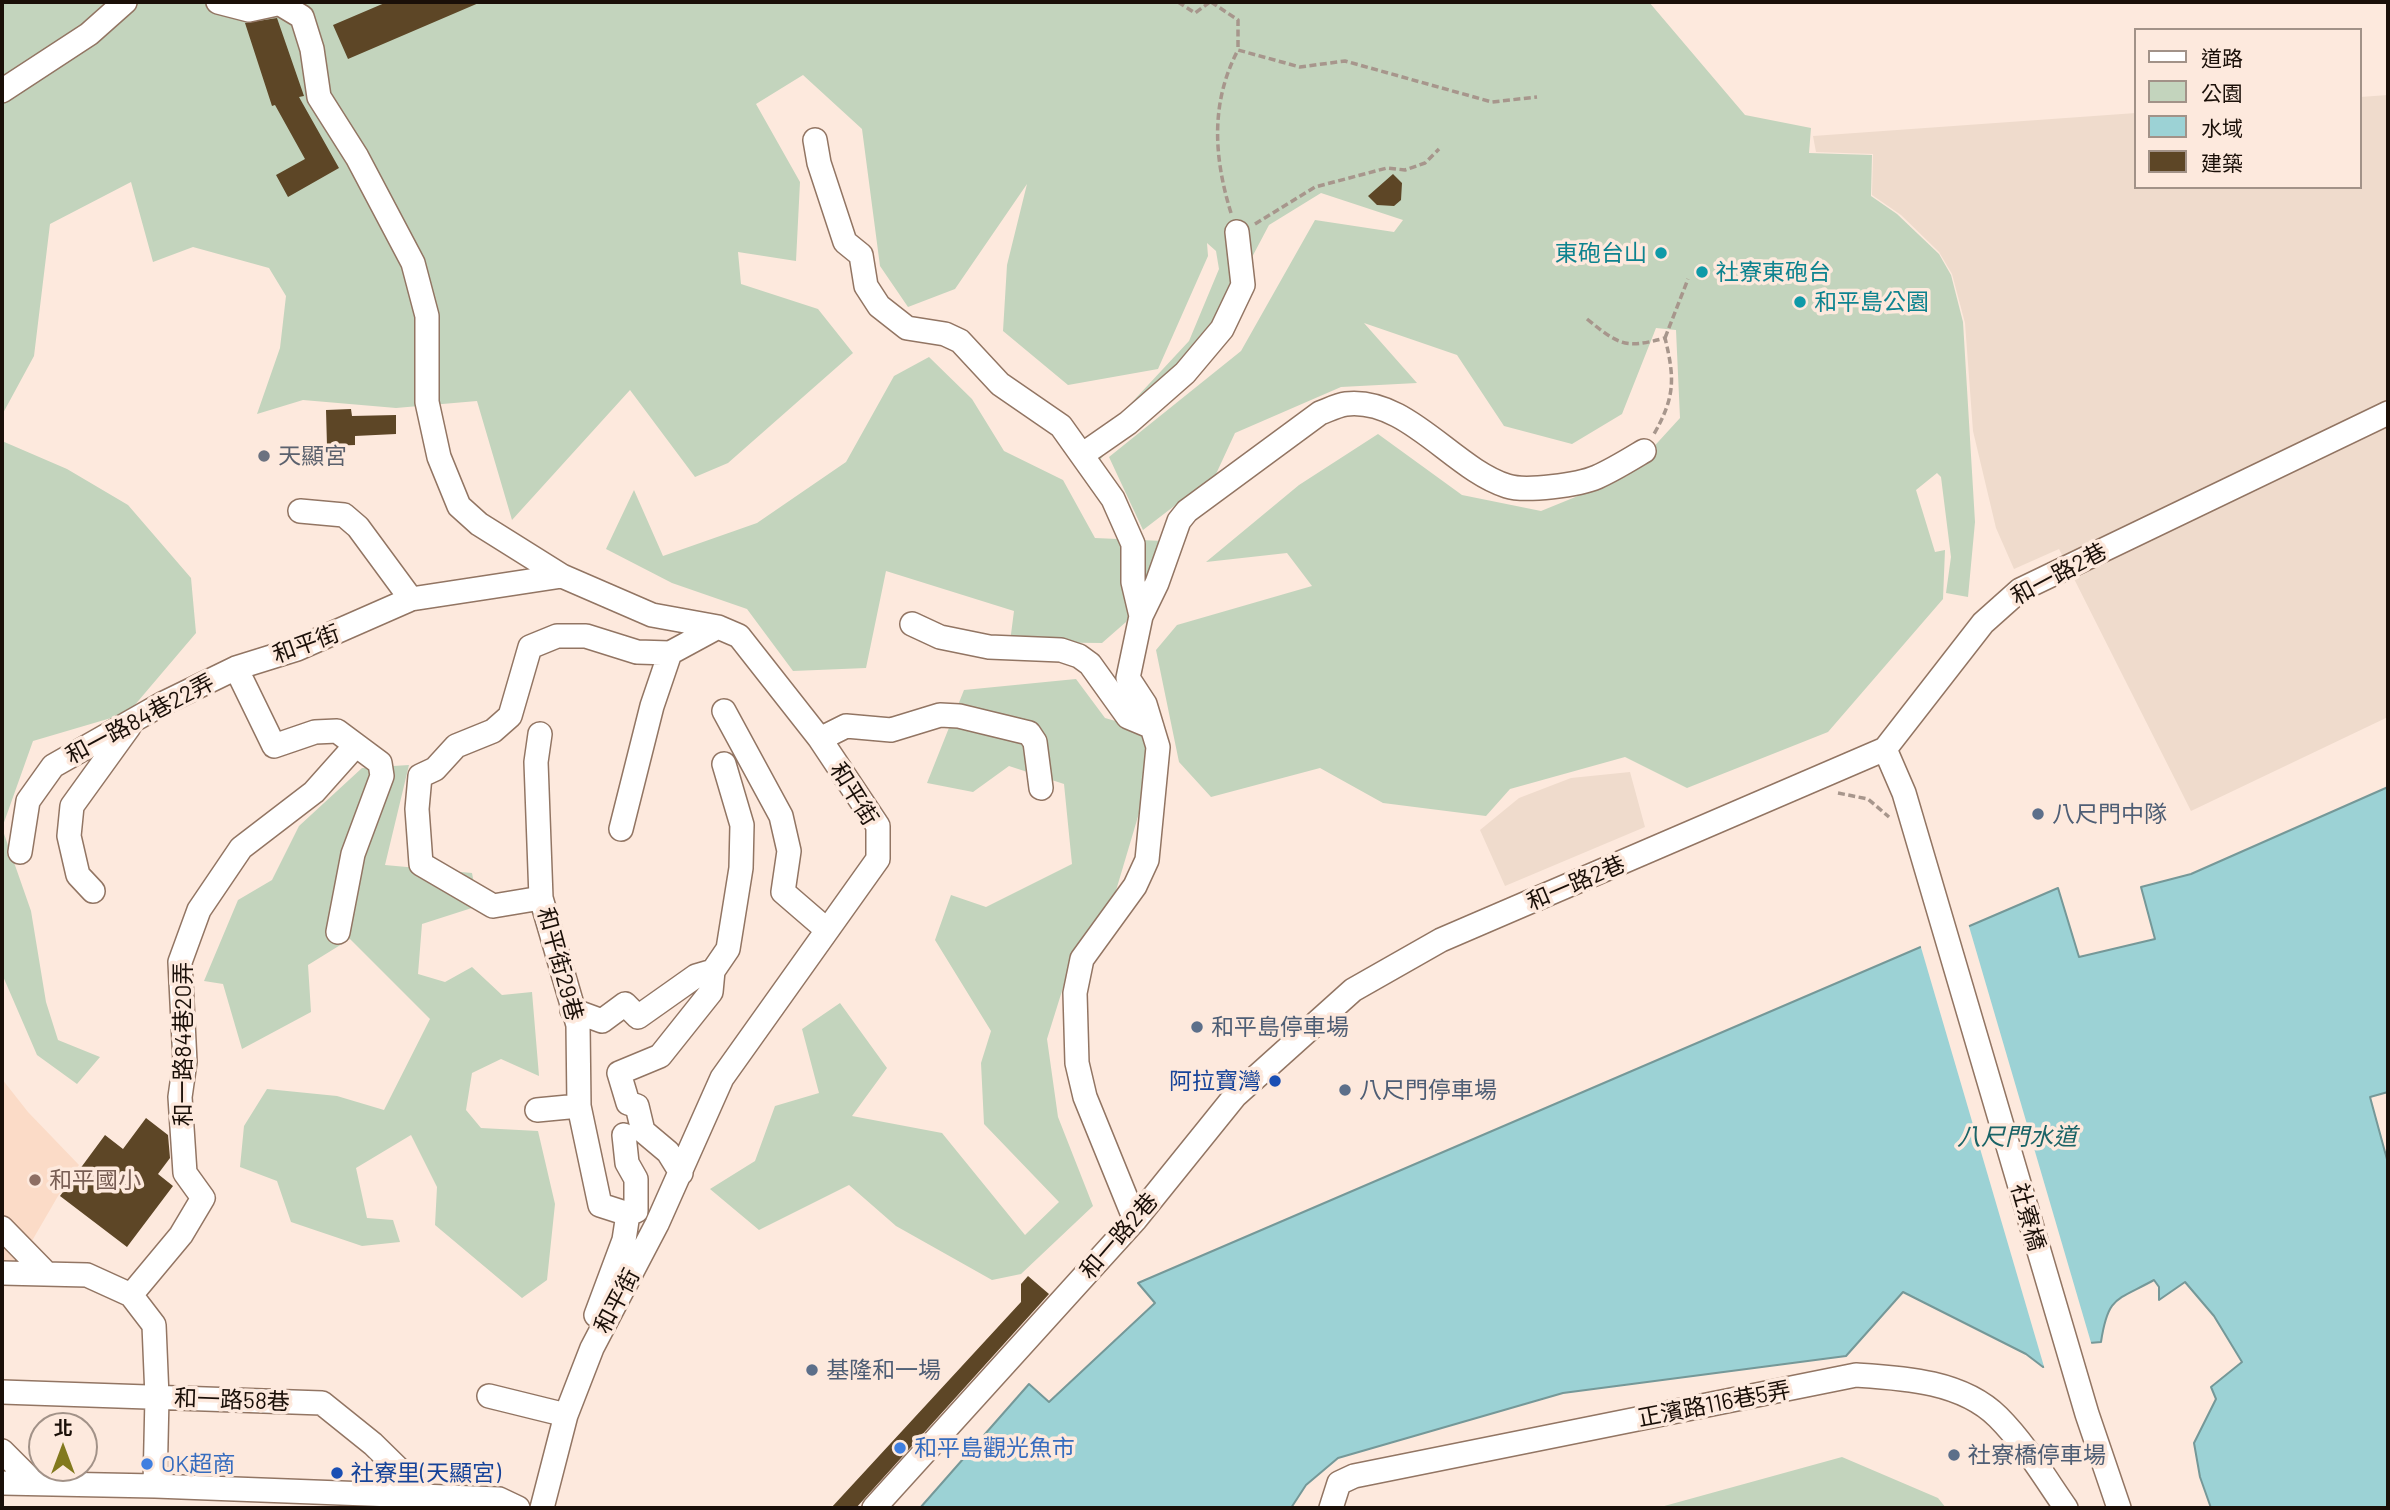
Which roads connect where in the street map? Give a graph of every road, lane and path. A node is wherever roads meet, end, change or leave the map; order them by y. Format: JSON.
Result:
{"nodes":[{"id":1,"x":125,"y":2,"type":"edge"},
{"id":2,"x":218,"y":2,"type":"edge"},
{"id":3,"x":1178,"y":2,"type":"edge"},
{"id":4,"x":1211,"y":2,"type":"edge"},
{"id":5,"x":281,"y":3,"type":"edge"},
{"id":6,"x":1238,"y":50,"type":"junction"},
{"id":7,"x":2,"y":91,"type":"edge"},
{"id":8,"x":1537,"y":97,"type":"dead end"},
{"id":9,"x":815,"y":140,"type":"dead end"},
{"id":10,"x":1439,"y":149,"type":"dead end"},
{"id":11,"x":1237,"y":232,"type":"junction"},
{"id":12,"x":1688,"y":279,"type":"dead end"},
{"id":13,"x":1587,"y":319,"type":"dead end"},
{"id":14,"x":1665,"y":338,"type":"junction"},
{"id":15,"x":2388,"y":413,"type":"edge"},
{"id":16,"x":1644,"y":451,"type":"joint"},
{"id":17,"x":1082,"y":455,"type":"junction"},
{"id":18,"x":300,"y":511,"type":"dead end"},
{"id":19,"x":562,"y":576,"type":"junction"},
{"id":20,"x":411,"y":599,"type":"junction"},
{"id":21,"x":1141,"y":616,"type":"junction"},
{"id":22,"x":912,"y":624,"type":"dead end"},
{"id":23,"x":718,"y":627,"type":"junction"},
{"id":24,"x":670,"y":653,"type":"junction"},
{"id":25,"x":236,"y":668,"type":"junction"},
{"id":26,"x":724,"y":711,"type":"dead end"},
{"id":27,"x":133,"y":721,"type":"junction"},
{"id":28,"x":1152,"y":727,"type":"junction"},
{"id":29,"x":540,"y":734,"type":"dead end"},
{"id":30,"x":820,"y":739,"type":"junction"},
{"id":31,"x":355,"y":746,"type":"junction"},
{"id":32,"x":1885,"y":749,"type":"junction"},
{"id":33,"x":724,"y":764,"type":"dead end"},
{"id":34,"x":1041,"y":788,"type":"dead end"},
{"id":35,"x":1835,"y":793,"type":"dead end"},
{"id":36,"x":1890,"y":818,"type":"dead end"},
{"id":37,"x":621,"y":829,"type":"dead end"},
{"id":38,"x":20,"y":852,"type":"dead end"},
{"id":39,"x":93,"y":891,"type":"dead end"},
{"id":40,"x":541,"y":898,"type":"junction"},
{"id":41,"x":827,"y":930,"type":"junction"},
{"id":42,"x":338,"y":932,"type":"dead end"},
{"id":43,"x":713,"y":971,"type":"junction"},
{"id":44,"x":572,"y":1010,"type":"junction"},
{"id":45,"x":579,"y":1106,"type":"junction"},
{"id":46,"x":537,"y":1111,"type":"dead end"},
{"id":47,"x":624,"y":1135,"type":"dead end"},
{"id":48,"x":681,"y":1173,"type":"junction"},
{"id":49,"x":628,"y":1214,"type":"junction"},
{"id":50,"x":1135,"y":1220,"type":"junction"},
{"id":51,"x":2,"y":1228,"type":"edge"},
{"id":52,"x":2,"y":1273,"type":"edge"},
{"id":53,"x":46,"y":1273,"type":"junction"},
{"id":54,"x":131,"y":1295,"type":"junction"},
{"id":55,"x":592,"y":1348,"type":"junction"},
{"id":56,"x":2,"y":1392,"type":"edge"},
{"id":57,"x":489,"y":1396,"type":"dead end"},
{"id":58,"x":157,"y":1397,"type":"junction"},
{"id":59,"x":566,"y":1415,"type":"junction"},
{"id":60,"x":2,"y":1451,"type":"edge"},
{"id":61,"x":2,"y":1483,"type":"edge"},
{"id":62,"x":33,"y":1483,"type":"junction"},
{"id":63,"x":155,"y":1486,"type":"junction"},
{"id":64,"x":426,"y":1496,"type":"junction"},
{"id":65,"x":324,"y":1501,"type":"edge"},
{"id":66,"x":506,"y":1505,"type":"edge"},
{"id":67,"x":542,"y":1508,"type":"edge"},
{"id":68,"x":874,"y":1508,"type":"edge"},
{"id":69,"x":1331,"y":1508,"type":"edge"},
{"id":70,"x":2066,"y":1508,"type":"edge"},
{"id":71,"x":2119,"y":1508,"type":"edge"}],
"edges":[{"from":1,"to":7,"type":"street"},
{"from":2,"to":5,"type":"street"},
{"from":3,"to":4,"type":"path"},
{"from":4,"to":6,"type":"path"},
{"from":5,"to":19,"type":"street"},
{"from":6,"to":8,"type":"path"},
{"from":6,"to":11,"type":"path"},
{"from":9,"to":17,"type":"street"},
{"from":10,"to":11,"type":"path"},
{"from":11,"to":17,"type":"street"},
{"from":12,"to":14,"type":"path"},
{"from":13,"to":14,"type":"path"},
{"from":14,"to":16,"type":"path"},
{"from":15,"to":32,"type":"street","name":"和一路2巷"},
{"from":16,"to":21,"type":"street"},
{"from":17,"to":21,"type":"street"},
{"from":18,"to":20,"type":"street"},
{"from":19,"to":20,"type":"street","name":"和平街"},
{"from":19,"to":23,"type":"street","name":"和平街"},
{"from":20,"to":25,"type":"street","name":"和平街"},
{"from":21,"to":28,"type":"street"},
{"from":22,"to":28,"type":"street"},
{"from":23,"to":24,"type":"street"},
{"from":23,"to":30,"type":"street","name":"和平街"},
{"from":24,"to":37,"type":"street"},
{"from":24,"to":40,"type":"street"},
{"from":25,"to":27,"type":"street","name":"和一路84巷22弄"},
{"from":25,"to":31,"type":"street"},
{"from":26,"to":41,"type":"street"},
{"from":27,"to":38,"type":"street","name":"和一路84巷22弄"},
{"from":27,"to":39,"type":"street"},
{"from":28,"to":50,"type":"street"},
{"from":29,"to":40,"type":"street","name":"和平街29巷"},
{"from":30,"to":34,"type":"street"},
{"from":30,"to":41,"type":"street","name":"和平街"},
{"from":31,"to":42,"type":"street"},
{"from":31,"to":54,"type":"street","name":"和一路84巷20弄"},
{"from":32,"to":50,"type":"street","name":"和一路2巷"},
{"from":32,"to":71,"type":"street","name":"社寮橋"},
{"from":33,"to":43,"type":"street"},
{"from":35,"to":36,"type":"path"},
{"from":40,"to":44,"type":"street","name":"和平街29巷"},
{"from":41,"to":48,"type":"street","name":"和平街"},
{"from":43,"to":44,"type":"street"},
{"from":43,"to":48,"type":"street"},
{"from":44,"to":45,"type":"street","name":"和平街29巷"},
{"from":45,"to":46,"type":"street"},
{"from":45,"to":49,"type":"street","name":"和平街29巷"},
{"from":47,"to":49,"type":"street"},
{"from":48,"to":55,"type":"street","name":"和平街"},
{"from":49,"to":55,"type":"street"},
{"from":50,"to":68,"type":"street","name":"和一路2巷"},
{"from":51,"to":53,"type":"street"},
{"from":52,"to":53,"type":"street"},
{"from":53,"to":54,"type":"street"},
{"from":54,"to":58,"type":"street"},
{"from":55,"to":59,"type":"street","name":"和平街"},
{"from":56,"to":58,"type":"street","name":"和一路58巷"},
{"from":57,"to":59,"type":"street"},
{"from":58,"to":63,"type":"street"},
{"from":58,"to":64,"type":"street","name":"和一路58巷"},
{"from":59,"to":67,"type":"street","name":"和平街"},
{"from":60,"to":62,"type":"street"},
{"from":61,"to":62,"type":"street"},
{"from":62,"to":63,"type":"street"},
{"from":63,"to":65,"type":"street"},
{"from":64,"to":65,"type":"street"},
{"from":64,"to":66,"type":"street"},
{"from":69,"to":70,"type":"street","name":"正濱路116巷5弄"}]}
